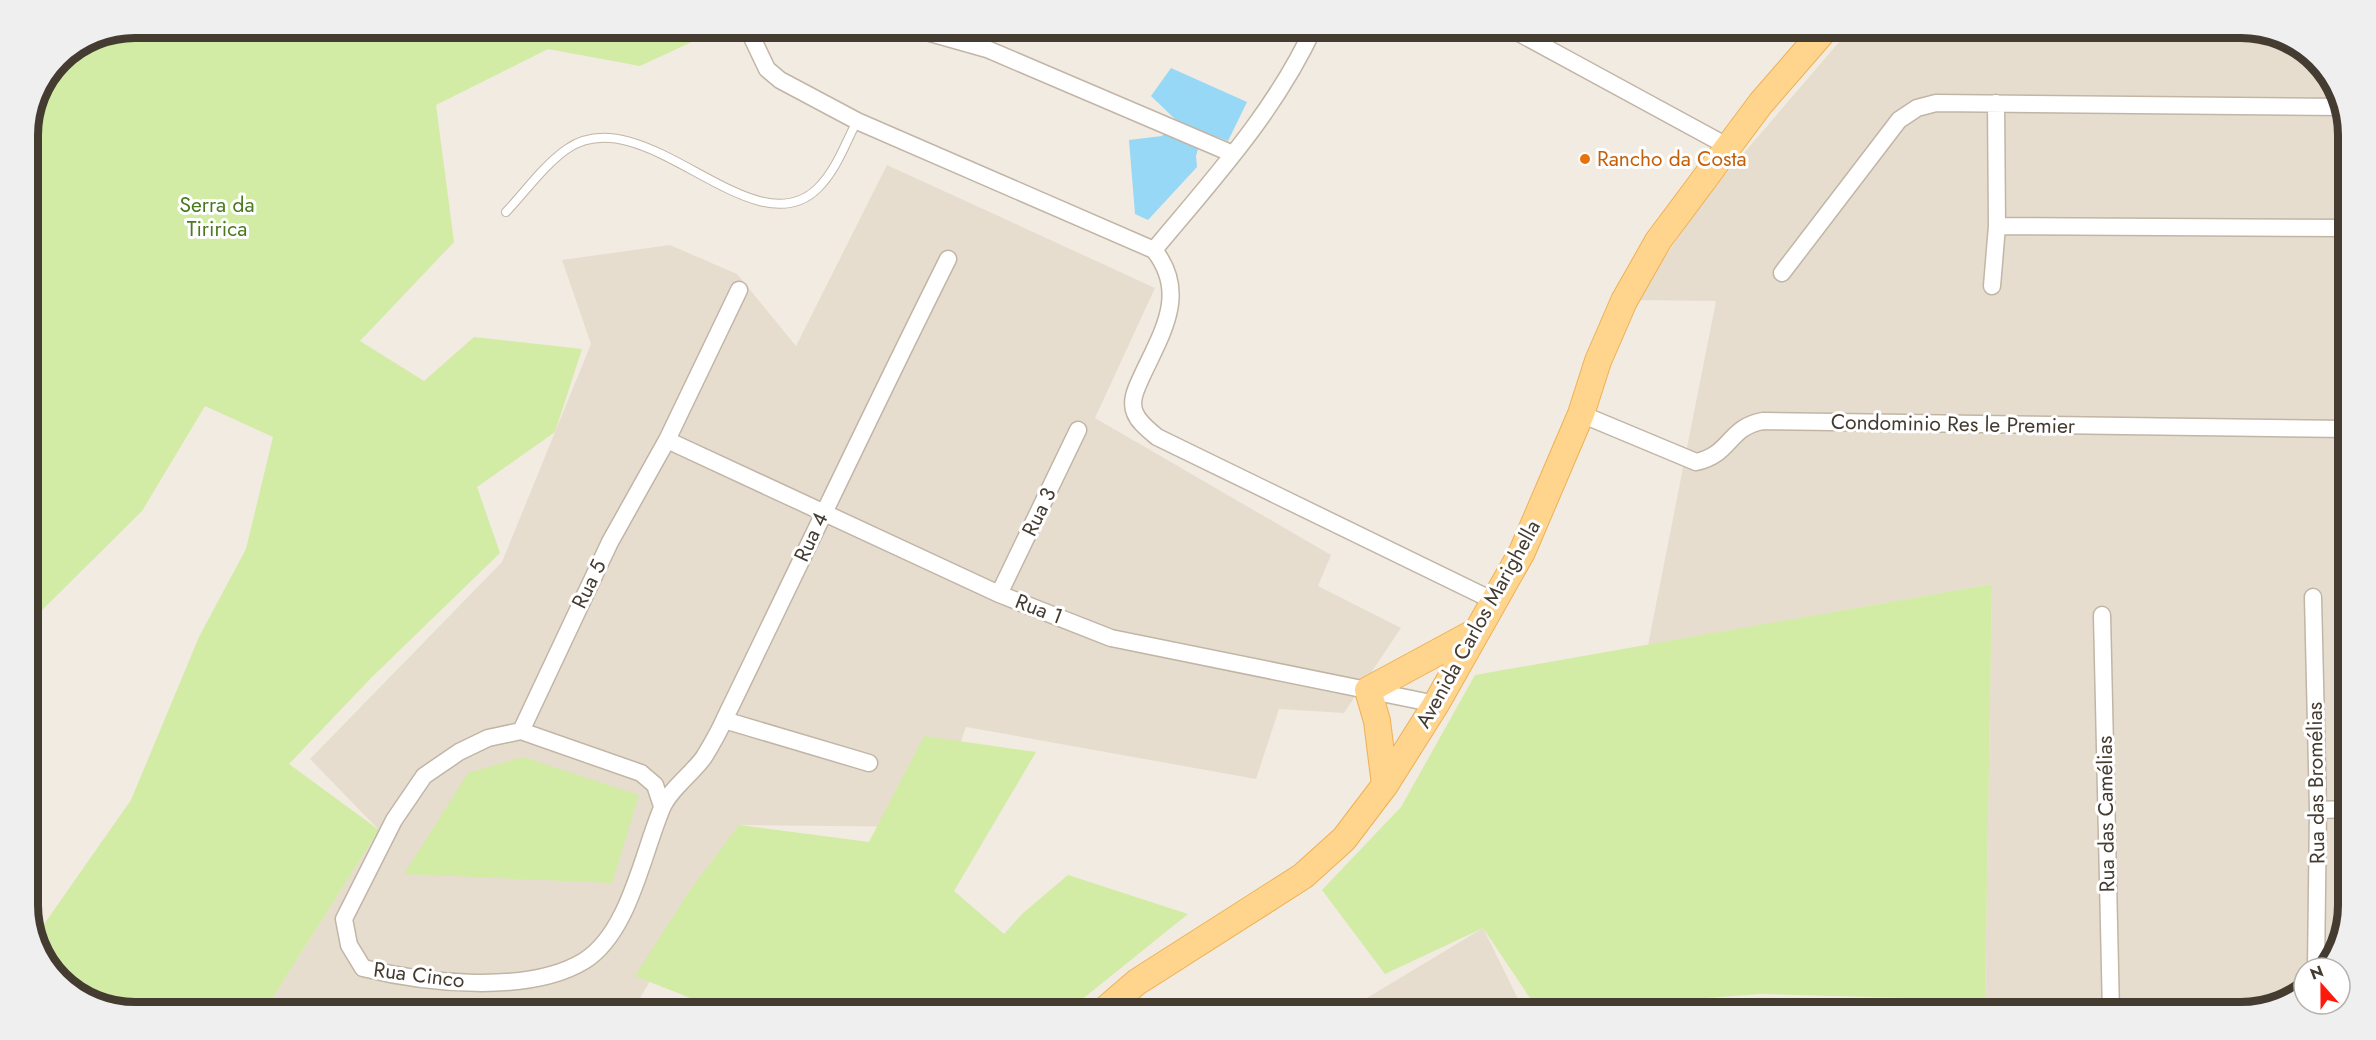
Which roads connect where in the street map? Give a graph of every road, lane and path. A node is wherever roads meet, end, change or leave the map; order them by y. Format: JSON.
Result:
{"nodes":[{"id":1,"x":752,"y":38,"type":"edge"},
{"id":2,"x":948,"y":38,"type":"edge"},
{"id":3,"x":1308,"y":38,"type":"edge"},
{"id":4,"x":1528,"y":38,"type":"edge"},
{"id":5,"x":1815,"y":38,"type":"edge"},
{"id":6,"x":1996,"y":103,"type":"junction"},
{"id":7,"x":2334,"y":107,"type":"edge"},
{"id":8,"x":857,"y":122,"type":"junction"},
{"id":9,"x":1727,"y":146,"type":"junction"},
{"id":10,"x":1233,"y":154,"type":"junction"},
{"id":11,"x":506,"y":212,"type":"dead end"},
{"id":12,"x":1997,"y":226,"type":"junction"},
{"id":13,"x":2338,"y":228,"type":"edge"},
{"id":14,"x":1154,"y":250,"type":"junction"},
{"id":15,"x":948,"y":259,"type":"dead end"},
{"id":16,"x":1782,"y":273,"type":"dead end"},
{"id":17,"x":1992,"y":286,"type":"dead end"},
{"id":18,"x":739,"y":290,"type":"dead end"},
{"id":19,"x":1581,"y":414,"type":"junction"},
{"id":20,"x":2338,"y":429,"type":"edge"},
{"id":21,"x":1078,"y":430,"type":"dead end"},
{"id":22,"x":667,"y":441,"type":"junction"},
{"id":23,"x":823,"y":510,"type":"junction"},
{"id":24,"x":999,"y":594,"type":"junction"},
{"id":25,"x":2313,"y":597,"type":"dead end"},
{"id":26,"x":1494,"y":601,"type":"junction"},
{"id":27,"x":2102,"y":615,"type":"dead end"},
{"id":28,"x":1477,"y":631,"type":"junction"},
{"id":29,"x":1368,"y":690,"type":"junction"},
{"id":30,"x":1436,"y":704,"type":"junction"},
{"id":31,"x":724,"y":720,"type":"junction"},
{"id":32,"x":520,"y":731,"type":"junction"},
{"id":33,"x":869,"y":763,"type":"dead end"},
{"id":34,"x":1385,"y":785,"type":"junction"},
{"id":35,"x":663,"y":806,"type":"junction"},
{"id":36,"x":2338,"y":809,"type":"edge"},
{"id":37,"x":2318,"y":810,"type":"junction"},
{"id":38,"x":2316,"y":956,"type":"edge"},
{"id":39,"x":1114,"y":1002,"type":"edge"},
{"id":40,"x":2111,"y":1002,"type":"edge"}],
"edges":[{"from":1,"to":8,"type":"street"},
{"from":2,"to":10,"type":"street"},
{"from":3,"to":10,"type":"street"},
{"from":4,"to":9,"type":"street"},
{"from":5,"to":9,"type":"main road","name":"Avenida Carlos Marighella"},
{"from":6,"to":7,"type":"street"},
{"from":6,"to":12,"type":"street"},
{"from":6,"to":16,"type":"street"},
{"from":8,"to":11,"type":"lane"},
{"from":8,"to":14,"type":"street"},
{"from":9,"to":19,"type":"main road","name":"Avenida Carlos Marighella"},
{"from":10,"to":14,"type":"street"},
{"from":12,"to":13,"type":"street"},
{"from":12,"to":17,"type":"street"},
{"from":14,"to":26,"type":"street"},
{"from":15,"to":23,"type":"street","name":"Rua 4"},
{"from":18,"to":22,"type":"street","name":"Rua 5"},
{"from":19,"to":20,"type":"street","name":"Condominio Res le Premier"},
{"from":19,"to":26,"type":"main road","name":"Avenida Carlos Marighella"},
{"from":21,"to":24,"type":"street","name":"Rua 3"},
{"from":22,"to":23,"type":"street","name":"Rua 1"},
{"from":22,"to":32,"type":"street","name":"Rua 5"},
{"from":23,"to":24,"type":"street","name":"Rua 1"},
{"from":23,"to":31,"type":"street","name":"Rua 4"},
{"from":24,"to":29,"type":"street","name":"Rua 1"},
{"from":25,"to":37,"type":"street","name":"Rua das Bromélias"},
{"from":26,"to":28,"type":"main road","name":"Avenida Carlos Marighella"},
{"from":27,"to":40,"type":"street","name":"Rua das Camélias"},
{"from":28,"to":29,"type":"main road"},
{"from":28,"to":30,"type":"main road","name":"Avenida Carlos Marighella"},
{"from":29,"to":30,"type":"street","name":"Rua 1"},
{"from":29,"to":34,"type":"main road"},
{"from":30,"to":34,"type":"main road","name":"Avenida Carlos Marighella"},
{"from":31,"to":33,"type":"street"},
{"from":31,"to":35,"type":"street","name":"Rua 4"},
{"from":32,"to":35,"type":"street"},
{"from":32,"to":35,"type":"street","name":"Rua Cinco"},
{"from":34,"to":39,"type":"main road","name":"Avenida Carlos Marighella"},
{"from":36,"to":37,"type":"street"},
{"from":37,"to":38,"type":"street","name":"Rua das Bromélias"}]}
